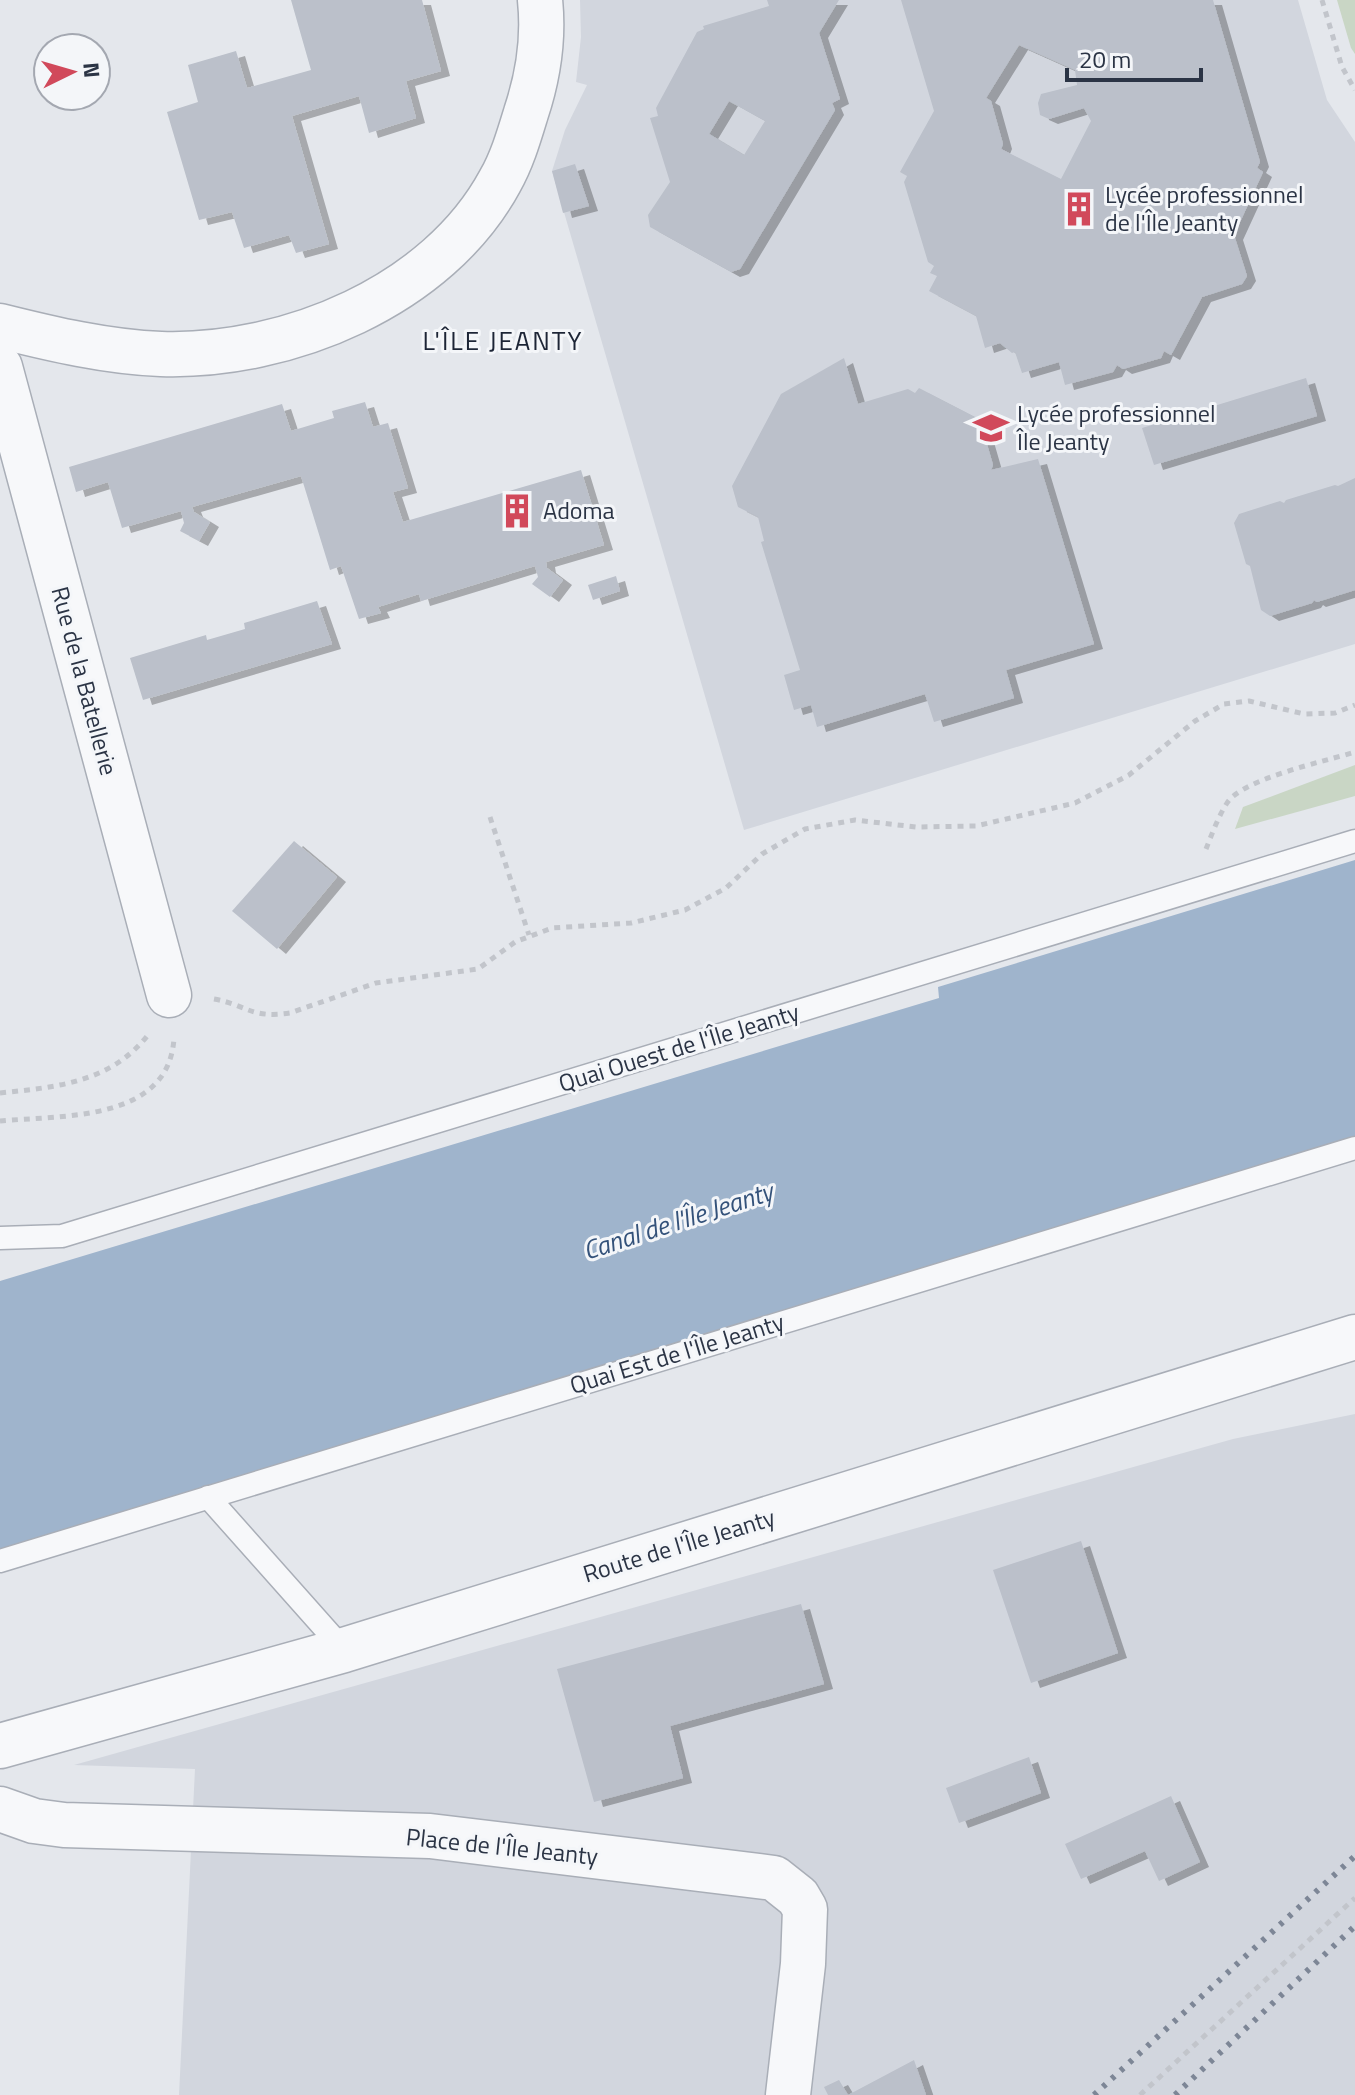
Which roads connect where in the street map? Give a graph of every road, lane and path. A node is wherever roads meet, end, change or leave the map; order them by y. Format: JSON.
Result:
{"nodes":[{"id":1,"x":540,"y":0,"type":"edge"},
{"id":2,"x":1322,"y":0,"type":"edge"},
{"id":3,"x":1355,"y":90,"type":"edge"},
{"id":4,"x":0,"y":326,"type":"edge"},
{"id":5,"x":0,"y":367,"type":"edge"},
{"id":6,"x":1355,"y":705,"type":"edge"},
{"id":7,"x":1355,"y":752,"type":"edge"},
{"id":8,"x":490,"y":817,"type":"dead end"},
{"id":9,"x":1355,"y":841,"type":"edge"},
{"id":10,"x":1206,"y":849,"type":"dead end"},
{"id":11,"x":529,"y":935,"type":"junction"},
{"id":12,"x":169,"y":995,"type":"junction"},
{"id":13,"x":0,"y":1093,"type":"edge"},
{"id":14,"x":0,"y":1121,"type":"edge"},
{"id":15,"x":1355,"y":1148,"type":"edge"},
{"id":16,"x":0,"y":1238,"type":"edge"},
{"id":17,"x":1355,"y":1337,"type":"edge"},
{"id":18,"x":208,"y":1497,"type":"junction"},
{"id":19,"x":0,"y":1561,"type":"edge"},
{"id":20,"x":344,"y":1650,"type":"junction"},
{"id":21,"x":0,"y":1746,"type":"edge"},
{"id":22,"x":0,"y":1809,"type":"edge"},
{"id":23,"x":1355,"y":1898,"type":"edge"},
{"id":24,"x":788,"y":2095,"type":"edge"},
{"id":25,"x":1140,"y":2095,"type":"edge"}],
"edges":[{"from":1,"to":4,"type":"street"},
{"from":2,"to":3,"type":"path"},
{"from":5,"to":12,"type":"street","name":"Rue de la Batellerie"},
{"from":6,"to":11,"type":"path"},
{"from":7,"to":10,"type":"path"},
{"from":8,"to":11,"type":"path"},
{"from":9,"to":16,"type":"lane","name":"Quai Ouest de l'Île Jeanty"},
{"from":11,"to":12,"type":"path"},
{"from":12,"to":13,"type":"path"},
{"from":12,"to":14,"type":"path"},
{"from":15,"to":18,"type":"lane","name":"Quai Est de l'Île Jeanty"},
{"from":17,"to":20,"type":"street","name":"Route de l'Île Jeanty"},
{"from":18,"to":19,"type":"lane","name":"Quai Est de l'Île Jeanty"},
{"from":18,"to":20,"type":"lane"},
{"from":20,"to":21,"type":"street","name":"Route de l'Île Jeanty"},
{"from":22,"to":24,"type":"street","name":"Place de l'Île Jeanty"},
{"from":23,"to":25,"type":"path"}]}
